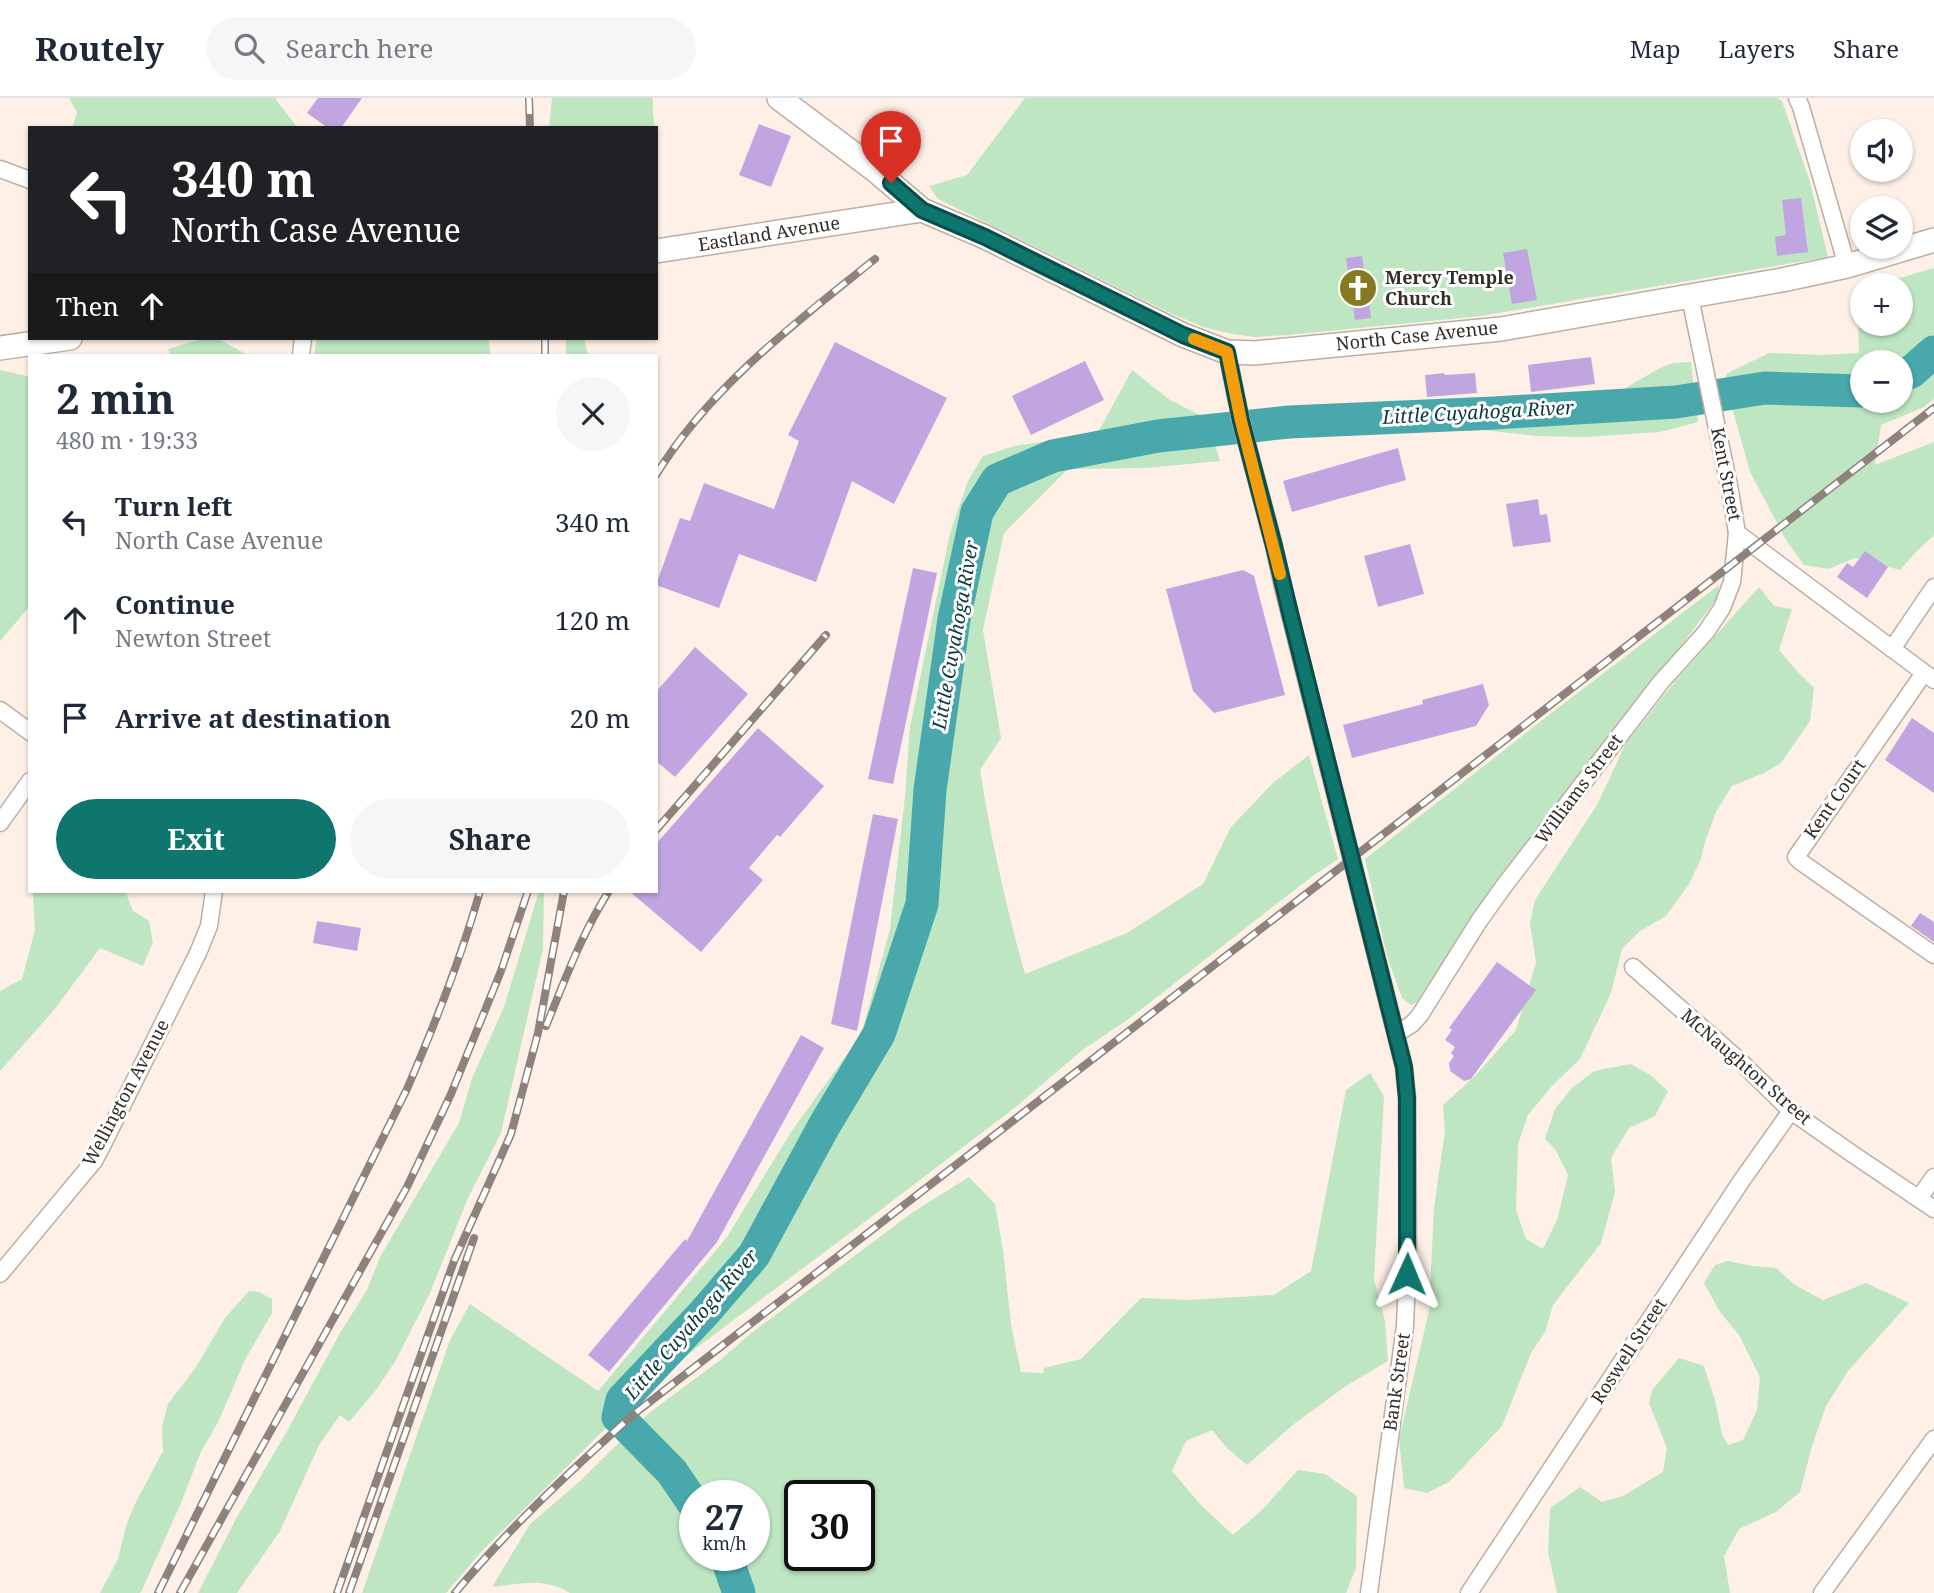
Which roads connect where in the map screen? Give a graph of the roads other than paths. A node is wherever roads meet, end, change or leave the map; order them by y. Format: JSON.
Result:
{"nodes":[{"id":1,"x":779,"y":98,"type":"edge"},
{"id":2,"x":1797,"y":98,"type":"edge"},
{"id":3,"x":0,"y":169,"type":"edge"},
{"id":4,"x":28,"y":179,"type":"edge"},
{"id":5,"x":922,"y":210,"type":"junction"},
{"id":6,"x":1934,"y":240,"type":"edge"},
{"id":7,"x":658,"y":251,"type":"edge"},
{"id":8,"x":1847,"y":266,"type":"junction"},
{"id":9,"x":1689,"y":297,"type":"junction"},
{"id":10,"x":56,"y":340,"type":"edge"},
{"id":11,"x":0,"y":348,"type":"edge"},
{"id":12,"x":1227,"y":352,"type":"junction"},
{"id":13,"x":1737,"y":533,"type":"junction"},
{"id":14,"x":1934,"y":587,"type":"edge"},
{"id":15,"x":1892,"y":649,"type":"junction"},
{"id":16,"x":1929,"y":677,"type":"edge"},
{"id":17,"x":0,"y":710,"type":"edge"},
{"id":18,"x":28,"y":731,"type":"edge"},
{"id":19,"x":28,"y":784,"type":"edge"},
{"id":20,"x":0,"y":823,"type":"edge"},
{"id":21,"x":214,"y":893,"type":"edge"},
{"id":22,"x":1934,"y":955,"type":"edge"},
{"id":23,"x":1633,"y":967,"type":"dead end"},
{"id":24,"x":1396,"y":1034,"type":"junction"},
{"id":25,"x":1791,"y":1111,"type":"junction"},
{"id":26,"x":1934,"y":1177,"type":"edge"},
{"id":27,"x":1919,"y":1198,"type":"junction"},
{"id":28,"x":1934,"y":1209,"type":"edge"},
{"id":29,"x":0,"y":1273,"type":"edge"},
{"id":30,"x":1934,"y":1439,"type":"edge"},
{"id":31,"x":1369,"y":1593,"type":"edge"},
{"id":32,"x":1469,"y":1593,"type":"edge"},
{"id":33,"x":1822,"y":1593,"type":"edge"}],
"edges":[{"from":1,"to":5,"type":"street"},
{"from":2,"to":8,"type":"street"},
{"from":3,"to":4,"type":"street"},
{"from":5,"to":7,"type":"street","name":"Eastland Avenue"},
{"from":5,"to":12,"type":"street","name":"North Case Avenue"},
{"from":6,"to":8,"type":"street","name":"North Case Avenue"},
{"from":8,"to":9,"type":"street","name":"North Case Avenue"},
{"from":9,"to":12,"type":"street","name":"North Case Avenue"},
{"from":9,"to":13,"type":"street","name":"Kent Street"},
{"from":10,"to":11,"type":"street"},
{"from":12,"to":24,"type":"street","name":"Bank Street"},
{"from":13,"to":15,"type":"street","name":"Kent Street"},
{"from":13,"to":24,"type":"street","name":"Williams Street"},
{"from":14,"to":15,"type":"street"},
{"from":15,"to":16,"type":"street","name":"Kent Street"},
{"from":16,"to":22,"type":"street","name":"Kent Court"},
{"from":17,"to":18,"type":"street"},
{"from":19,"to":20,"type":"street"},
{"from":21,"to":29,"type":"street","name":"Wellington Avenue"},
{"from":23,"to":25,"type":"street","name":"McNaughton Street"},
{"from":24,"to":31,"type":"street","name":"Bank Street"},
{"from":25,"to":27,"type":"street","name":"McNaughton Street"},
{"from":25,"to":32,"type":"street","name":"Roswell Street"},
{"from":26,"to":27,"type":"street"},
{"from":27,"to":28,"type":"street","name":"McNaughton Street"},
{"from":30,"to":33,"type":"street"}]}
